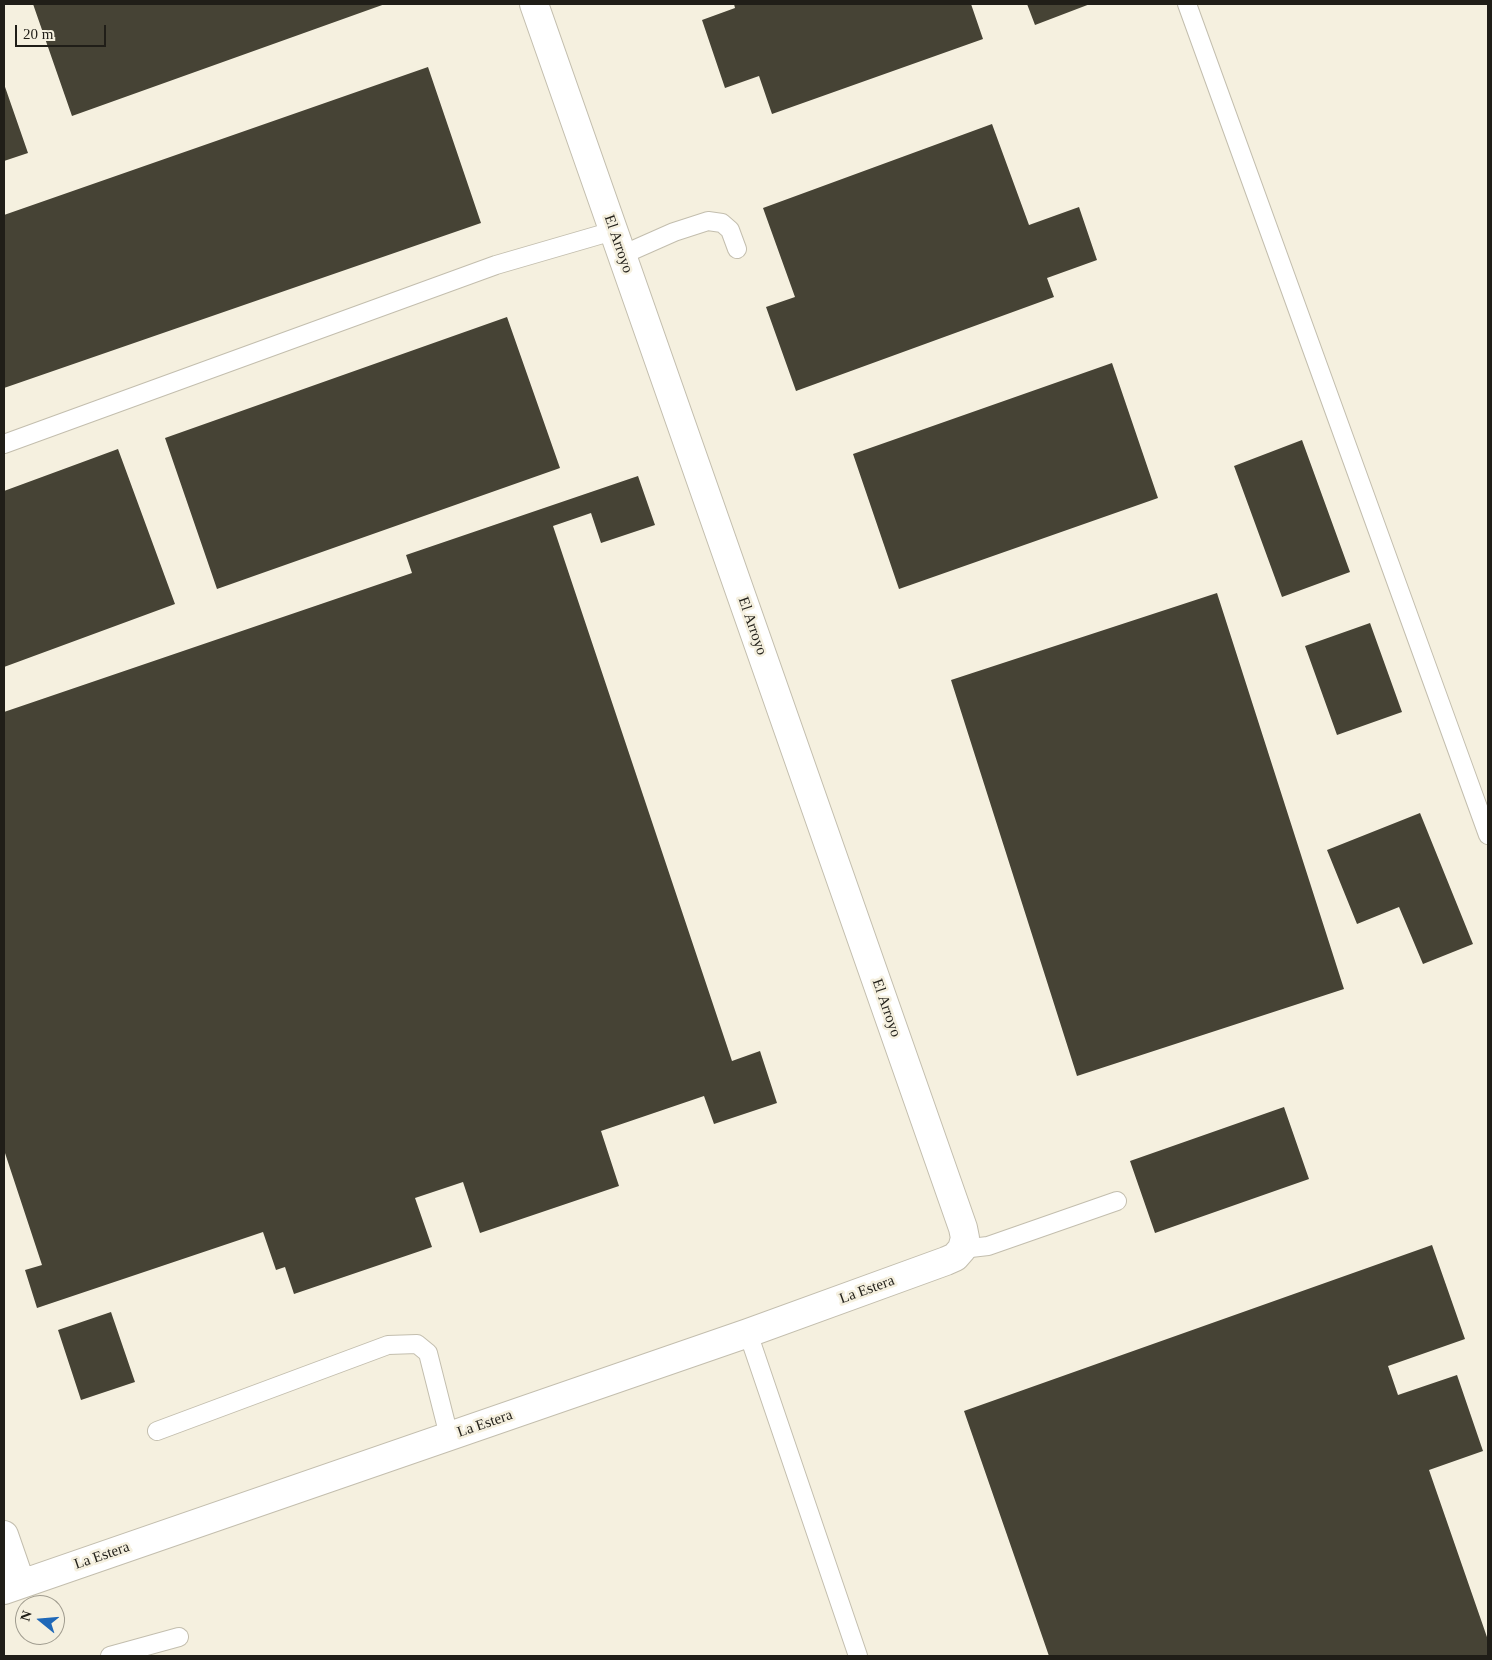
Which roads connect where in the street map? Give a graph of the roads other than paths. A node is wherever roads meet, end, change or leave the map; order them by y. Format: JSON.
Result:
{"nodes":[{"id":1,"x":534,"y":4,"type":"edge"},
{"id":2,"x":1187,"y":4,"type":"edge"},
{"id":3,"x":618,"y":243,"type":"junction"},
{"id":4,"x":737,"y":250,"type":"dead end"},
{"id":5,"x":4,"y":444,"type":"edge"},
{"id":6,"x":1488,"y":835,"type":"edge"},
{"id":7,"x":1117,"y":1201,"type":"dead end"},
{"id":8,"x":962,"y":1249,"type":"junction"},
{"id":9,"x":748,"y":1333,"type":"junction"},
{"id":10,"x":157,"y":1431,"type":"dead end"},
{"id":11,"x":450,"y":1436,"type":"junction"},
{"id":12,"x":4,"y":1535,"type":"edge"},
{"id":13,"x":12,"y":1587,"type":"edge"},
{"id":14,"x":179,"y":1637,"type":"dead end"},
{"id":15,"x":110,"y":1656,"type":"edge"},
{"id":16,"x":858,"y":1656,"type":"edge"}],
"edges":[{"from":1,"to":3,"type":"street","name":"El Arroyo"},
{"from":2,"to":6,"type":"lane"},
{"from":3,"to":4,"type":"lane"},
{"from":3,"to":5,"type":"lane"},
{"from":3,"to":8,"type":"street","name":"El Arroyo"},
{"from":7,"to":8,"type":"lane"},
{"from":8,"to":9,"type":"street","name":"La Estera"},
{"from":9,"to":11,"type":"street","name":"La Estera"},
{"from":9,"to":16,"type":"lane"},
{"from":10,"to":11,"type":"lane"},
{"from":11,"to":13,"type":"street","name":"La Estera"},
{"from":12,"to":13,"type":"street"},
{"from":14,"to":15,"type":"lane"}]}
